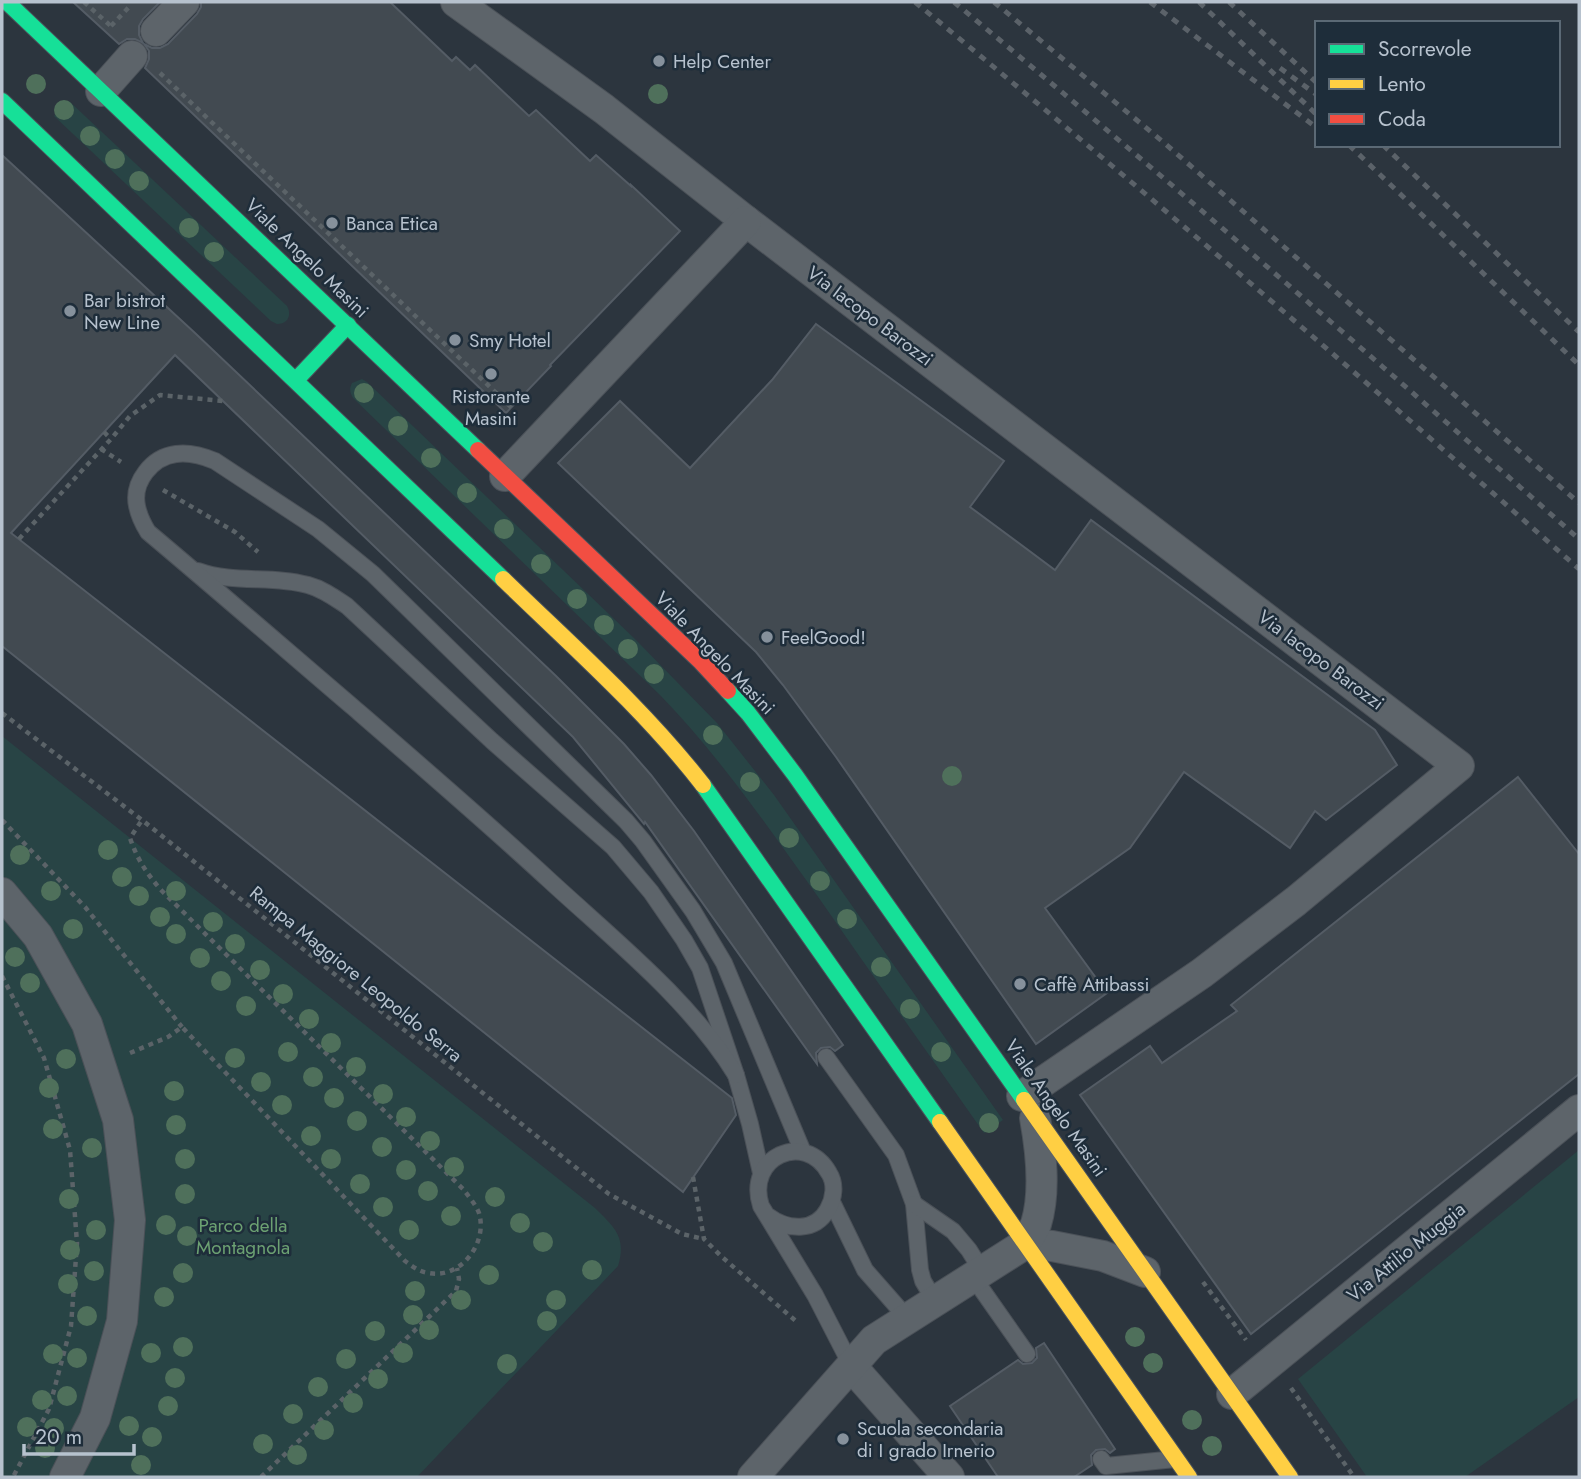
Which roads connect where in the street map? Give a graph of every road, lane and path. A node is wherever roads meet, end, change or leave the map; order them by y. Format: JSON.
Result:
{"nodes":[{"id":1,"x":7,"y":2,"type":"edge"},
{"id":2,"x":85,"y":2,"type":"edge"},
{"id":3,"x":135,"y":2,"type":"edge"},
{"id":4,"x":184,"y":2,"type":"edge"},
{"id":5,"x":456,"y":2,"type":"edge"},
{"id":6,"x":156,"y":31,"type":"dead end"},
{"id":7,"x":144,"y":63,"type":"joint"},
{"id":8,"x":101,"y":90,"type":"junction"},
{"id":9,"x":2,"y":102,"type":"edge"},
{"id":10,"x":746,"y":221,"type":"junction"},
{"id":11,"x":348,"y":325,"type":"junction"},
{"id":12,"x":296,"y":380,"type":"junction"},
{"id":13,"x":223,"y":401,"type":"dead end"},
{"id":14,"x":512,"y":408,"type":"dead end"},
{"id":15,"x":104,"y":432,"type":"dead end"},
{"id":16,"x":111,"y":439,"type":"junction"},
{"id":17,"x":102,"y":449,"type":"junction"},
{"id":18,"x":505,"y":476,"type":"junction"},
{"id":19,"x":142,"y":477,"type":"junction"},
{"id":20,"x":19,"y":538,"type":"dead end"},
{"id":21,"x":192,"y":569,"type":"junction"},
{"id":22,"x":289,"y":581,"type":"junction"},
{"id":23,"x":2,"y":713,"type":"edge"},
{"id":24,"x":2,"y":820,"type":"edge"},
{"id":25,"x":142,"y":820,"type":"junction"},
{"id":26,"x":2,"y":893,"type":"edge"},
{"id":27,"x":2,"y":976,"type":"edge"},
{"id":28,"x":183,"y":1027,"type":"junction"},
{"id":29,"x":827,"y":1057,"type":"dead end"},
{"id":30,"x":101,"y":1065,"type":"junction"},
{"id":31,"x":736,"y":1075,"type":"junction"},
{"id":32,"x":1029,"y":1105,"type":"junction"},
{"id":33,"x":1579,"y":1110,"type":"edge"},
{"id":34,"x":803,"y":1152,"type":"junction"},
{"id":35,"x":761,"y":1173,"type":"junction"},
{"id":36,"x":693,"y":1177,"type":"dead end"},
{"id":37,"x":832,"y":1202,"type":"junction"},
{"id":38,"x":914,"y":1204,"type":"junction"},
{"id":39,"x":768,"y":1216,"type":"junction"},
{"id":40,"x":704,"y":1239,"type":"junction"},
{"id":41,"x":1025,"y":1244,"type":"junction"},
{"id":42,"x":457,"y":1268,"type":"junction"},
{"id":43,"x":1145,"y":1272,"type":"junction"},
{"id":44,"x":978,"y":1274,"type":"junction"},
{"id":45,"x":935,"y":1301,"type":"junction"},
{"id":46,"x":908,"y":1319,"type":"junction"},
{"id":47,"x":800,"y":1325,"type":"dead end"},
{"id":48,"x":1027,"y":1354,"type":"dead end"},
{"id":49,"x":852,"y":1367,"type":"junction"},
{"id":50,"x":1284,"y":1378,"type":"dead end"},
{"id":51,"x":1232,"y":1394,"type":"junction"},
{"id":52,"x":1101,"y":1459,"type":"dead end"},
{"id":53,"x":1176,"y":1459,"type":"junction"},
{"id":54,"x":13,"y":1477,"type":"edge"},
{"id":55,"x":65,"y":1477,"type":"edge"},
{"id":56,"x":261,"y":1477,"type":"edge"},
{"id":57,"x":753,"y":1477,"type":"edge"},
{"id":58,"x":949,"y":1477,"type":"edge"},
{"id":59,"x":1189,"y":1477,"type":"edge"},
{"id":60,"x":1290,"y":1477,"type":"edge"},
{"id":61,"x":1354,"y":1477,"type":"edge"}],
"edges":[{"from":1,"to":8,"type":"main road","name":"Viale Angelo Masini"},
{"from":2,"to":3,"type":"path"},
{"from":4,"to":6,"type":"street"},
{"from":5,"to":10,"type":"street","name":"Via Iacopo Barozzi"},
{"from":7,"to":8,"type":"street"},
{"from":7,"to":14,"type":"path"},
{"from":8,"to":11,"type":"main road","name":"Viale Angelo Masini"},
{"from":9,"to":12,"type":"main road"},
{"from":10,"to":18,"type":"street"},
{"from":10,"to":32,"type":"street","name":"Via Iacopo Barozzi"},
{"from":11,"to":12,"type":"main road"},
{"from":11,"to":18,"type":"main road","name":"Viale Angelo Masini"},
{"from":12,"to":41,"type":"main road"},
{"from":13,"to":16,"type":"path"},
{"from":15,"to":16,"type":"path"},
{"from":16,"to":17,"type":"path"},
{"from":17,"to":19,"type":"path"},
{"from":17,"to":20,"type":"path"},
{"from":18,"to":32,"type":"main road","name":"Viale Angelo Masini"},
{"from":19,"to":21,"type":"lane"},
{"from":19,"to":22,"type":"path"},
{"from":19,"to":34,"type":"lane"},
{"from":21,"to":22,"type":"lane"},
{"from":21,"to":31,"type":"lane"},
{"from":22,"to":31,"type":"lane"},
{"from":23,"to":25,"type":"path","name":"Rampa Maggiore Leopoldo Serra"},
{"from":24,"to":28,"type":"path"},
{"from":25,"to":40,"type":"path","name":"Rampa Maggiore Leopoldo Serra"},
{"from":25,"to":42,"type":"path"},
{"from":26,"to":30,"type":"street"},
{"from":27,"to":54,"type":"path"},
{"from":28,"to":30,"type":"path"},
{"from":28,"to":42,"type":"path"},
{"from":29,"to":38,"type":"lane"},
{"from":30,"to":55,"type":"street"},
{"from":31,"to":35,"type":"lane"},
{"from":32,"to":41,"type":"street"},
{"from":32,"to":43,"type":"main road","name":"Viale Angelo Masini"},
{"from":33,"to":51,"type":"street","name":"Via Attilio Muggia"},
{"from":34,"to":35,"type":"lane"},
{"from":34,"to":37,"type":"lane"},
{"from":35,"to":39,"type":"lane"},
{"from":36,"to":40,"type":"path"},
{"from":37,"to":39,"type":"lane"},
{"from":37,"to":46,"type":"lane"},
{"from":38,"to":44,"type":"lane"},
{"from":38,"to":45,"type":"lane"},
{"from":39,"to":49,"type":"lane"},
{"from":40,"to":47,"type":"path"},
{"from":41,"to":43,"type":"street"},
{"from":41,"to":44,"type":"street"},
{"from":41,"to":53,"type":"main road"},
{"from":42,"to":56,"type":"path"},
{"from":43,"to":51,"type":"main road","name":"Viale Angelo Masini"},
{"from":44,"to":45,"type":"street"},
{"from":44,"to":48,"type":"lane"},
{"from":45,"to":46,"type":"street"},
{"from":46,"to":49,"type":"street"},
{"from":49,"to":57,"type":"street"},
{"from":49,"to":58,"type":"street"},
{"from":50,"to":61,"type":"path"},
{"from":51,"to":60,"type":"main road","name":"Viale Angelo Masini"},
{"from":52,"to":53,"type":"lane"},
{"from":53,"to":59,"type":"main road"}]}
